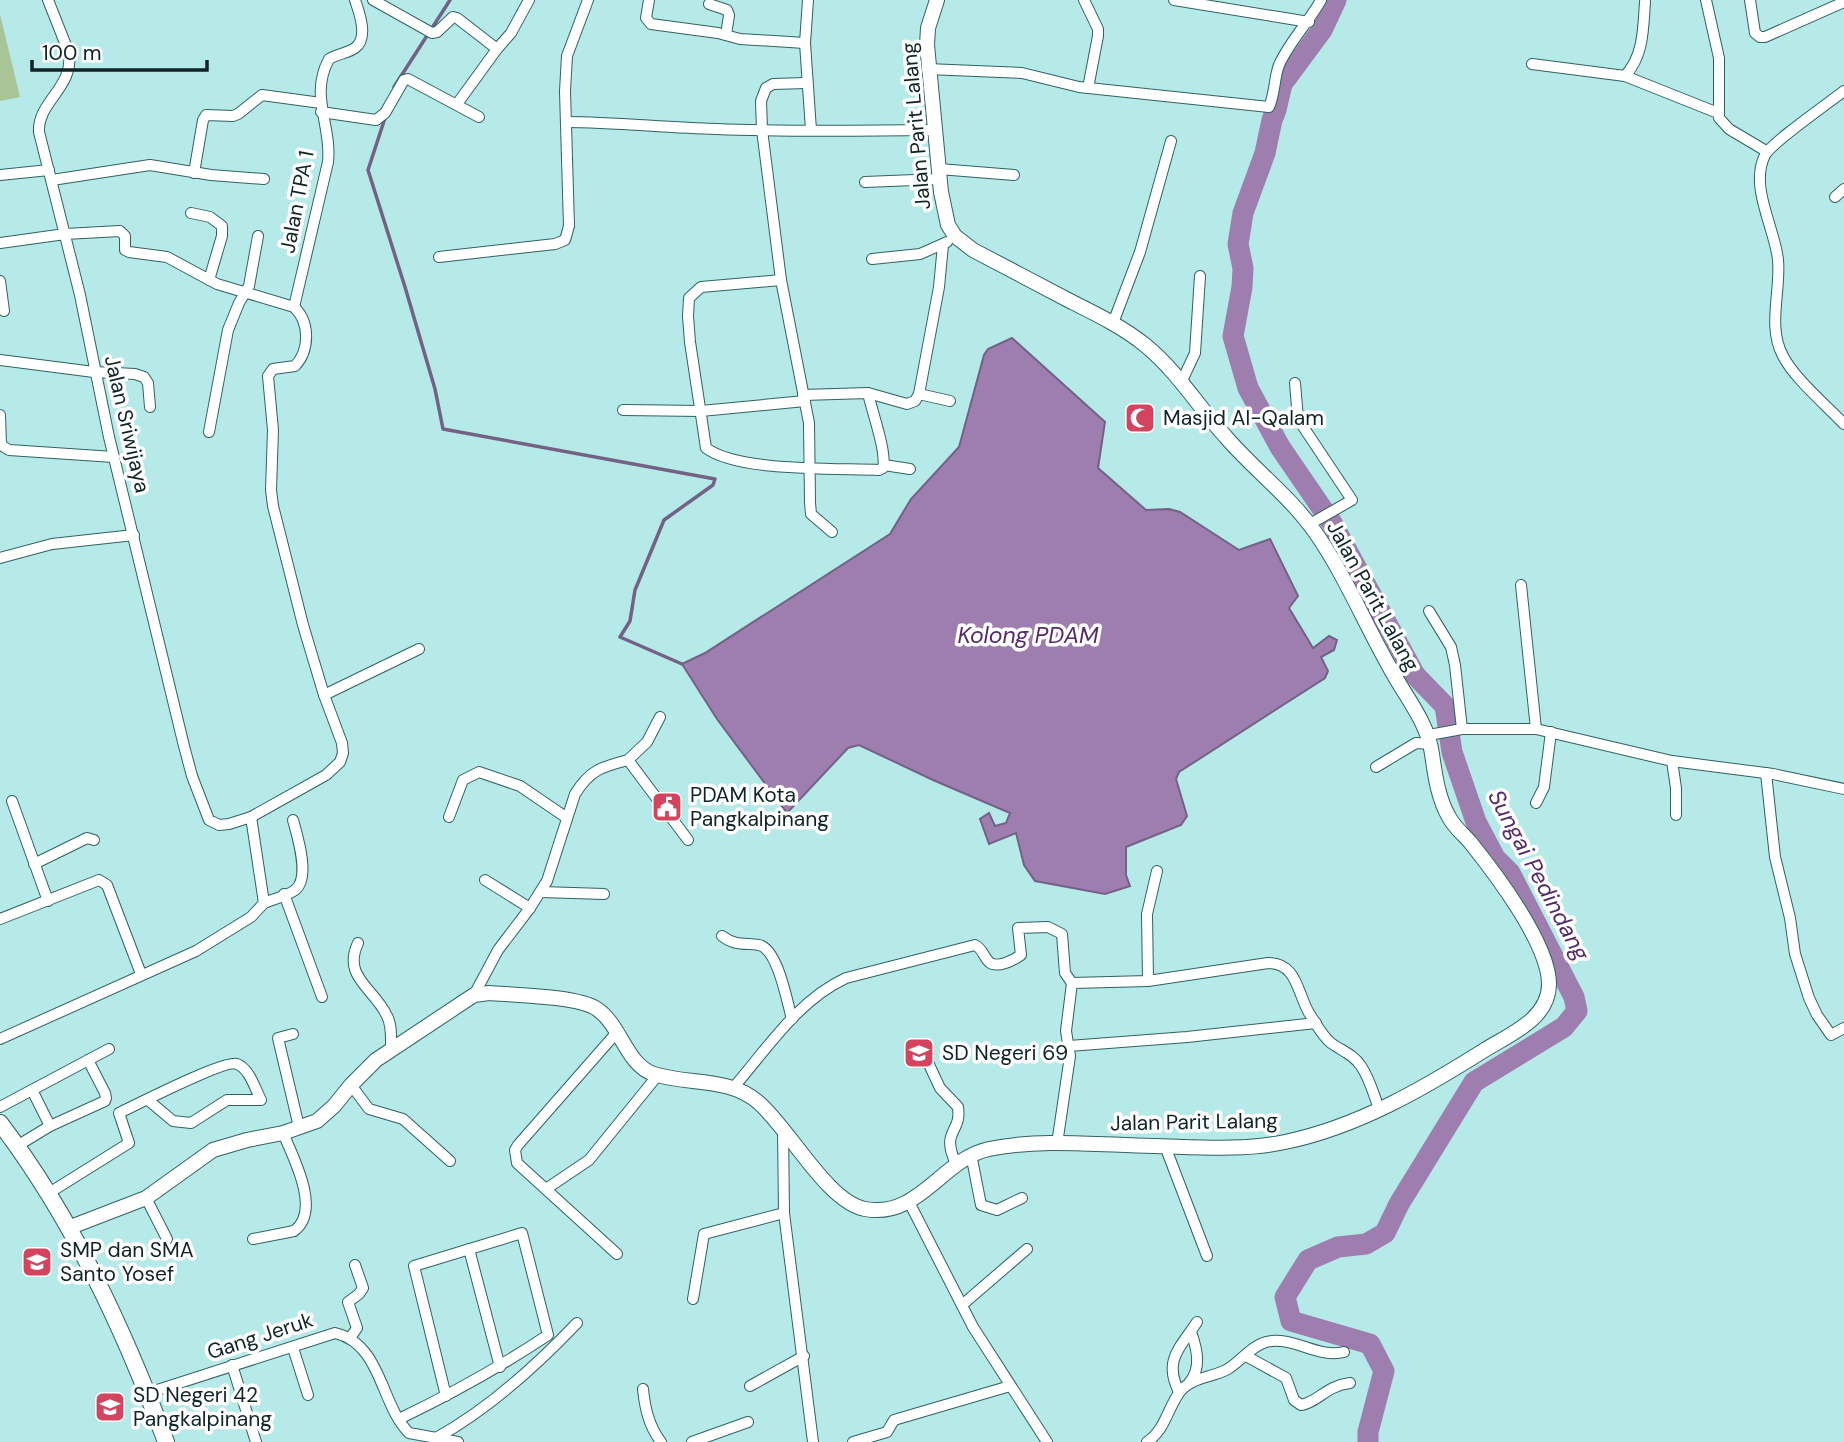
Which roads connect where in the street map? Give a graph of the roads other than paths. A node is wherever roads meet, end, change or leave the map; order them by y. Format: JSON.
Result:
{"nodes":[{"id":1,"x":48,"y":0,"type":"edge"},
{"id":2,"x":355,"y":0,"type":"edge"},
{"id":3,"x":373,"y":0,"type":"edge"},
{"id":4,"x":529,"y":0,"type":"edge"},
{"id":5,"x":588,"y":0,"type":"edge"},
{"id":6,"x":649,"y":0,"type":"edge"},
{"id":7,"x":808,"y":0,"type":"edge"},
{"id":8,"x":937,"y":0,"type":"edge"},
{"id":9,"x":1084,"y":0,"type":"edge"},
{"id":10,"x":1174,"y":0,"type":"edge"},
{"id":11,"x":1321,"y":0,"type":"edge"},
{"id":12,"x":1706,"y":0,"type":"edge"},
{"id":13,"x":1750,"y":0,"type":"edge"},
{"id":14,"x":1645,"y":2,"type":"dead end"},
{"id":15,"x":1844,"y":2,"type":"edge"},
{"id":16,"x":709,"y":4,"type":"dead end"},
{"id":17,"x":1225,"y":4,"type":"edge"},
{"id":18,"x":1309,"y":22,"type":"junction"},
{"id":19,"x":726,"y":35,"type":"junction"},
{"id":20,"x":805,"y":43,"type":"junction"},
{"id":21,"x":497,"y":49,"type":"junction"},
{"id":22,"x":1532,"y":64,"type":"dead end"},
{"id":23,"x":927,"y":69,"type":"junction"},
{"id":24,"x":1625,"y":76,"type":"junction"},
{"id":25,"x":806,"y":83,"type":"junction"},
{"id":26,"x":1088,"y":88,"type":"junction"},
{"id":27,"x":1844,"y":91,"type":"edge"},
{"id":28,"x":457,"y":104,"type":"junction"},
{"id":29,"x":321,"y":108,"type":"junction"},
{"id":30,"x":1718,"y":113,"type":"junction"},
{"id":31,"x":479,"y":117,"type":"dead end"},
{"id":32,"x":566,"y":122,"type":"junction"},
{"id":33,"x":762,"y":130,"type":"junction"},
{"id":34,"x":935,"y":130,"type":"junction"},
{"id":35,"x":811,"y":131,"type":"junction"},
{"id":36,"x":1171,"y":141,"type":"dead end"},
{"id":37,"x":1766,"y":151,"type":"junction"},
{"id":38,"x":194,"y":173,"type":"junction"},
{"id":39,"x":940,"y":174,"type":"junction"},
{"id":40,"x":0,"y":175,"type":"edge"},
{"id":41,"x":51,"y":175,"type":"junction"},
{"id":42,"x":1014,"y":175,"type":"dead end"},
{"id":43,"x":264,"y":179,"type":"dead end"},
{"id":44,"x":866,"y":182,"type":"dead end"},
{"id":45,"x":191,"y":213,"type":"dead end"},
{"id":46,"x":65,"y":234,"type":"junction"},
{"id":47,"x":258,"y":236,"type":"dead end"},
{"id":48,"x":949,"y":240,"type":"junction"},
{"id":49,"x":0,"y":243,"type":"edge"},
{"id":50,"x":439,"y":257,"type":"dead end"},
{"id":51,"x":872,"y":259,"type":"dead end"},
{"id":52,"x":1199,"y":276,"type":"dead end"},
{"id":53,"x":209,"y":280,"type":"junction"},
{"id":54,"x":781,"y":280,"type":"junction"},
{"id":55,"x":0,"y":281,"type":"edge"},
{"id":56,"x":246,"y":293,"type":"junction"},
{"id":57,"x":294,"y":307,"type":"junction"},
{"id":58,"x":4,"y":311,"type":"dead end"},
{"id":59,"x":1113,"y":323,"type":"junction"},
{"id":60,"x":0,"y":360,"type":"edge"},
{"id":61,"x":94,"y":372,"type":"junction"},
{"id":62,"x":1181,"y":383,"type":"junction"},
{"id":63,"x":1295,"y":383,"type":"dead end"},
{"id":64,"x":868,"y":393,"type":"junction"},
{"id":65,"x":919,"y":394,"type":"junction"},
{"id":66,"x":804,"y":398,"type":"junction"},
{"id":67,"x":950,"y":401,"type":"dead end"},
{"id":68,"x":150,"y":407,"type":"dead end"},
{"id":69,"x":623,"y":410,"type":"dead end"},
{"id":70,"x":701,"y":411,"type":"junction"},
{"id":71,"x":0,"y":415,"type":"edge"},
{"id":72,"x":1844,"y":424,"type":"edge"},
{"id":73,"x":209,"y":432,"type":"dead end"},
{"id":74,"x":114,"y":457,"type":"junction"},
{"id":75,"x":884,"y":465,"type":"junction"},
{"id":76,"x":810,"y":467,"type":"junction"},
{"id":77,"x":910,"y":469,"type":"dead end"},
{"id":78,"x":1314,"y":522,"type":"junction"},
{"id":79,"x":832,"y":532,"type":"dead end"},
{"id":80,"x":134,"y":535,"type":"junction"},
{"id":81,"x":0,"y":558,"type":"edge"},
{"id":82,"x":1521,"y":585,"type":"dead end"},
{"id":83,"x":1429,"y":611,"type":"dead end"},
{"id":84,"x":419,"y":649,"type":"dead end"},
{"id":85,"x":324,"y":695,"type":"junction"},
{"id":86,"x":660,"y":717,"type":"dead end"},
{"id":87,"x":1460,"y":729,"type":"junction"},
{"id":88,"x":1536,"y":729,"type":"junction"},
{"id":89,"x":1551,"y":732,"type":"junction"},
{"id":90,"x":1430,"y":740,"type":"junction"},
{"id":91,"x":628,"y":760,"type":"junction"},
{"id":92,"x":1672,"y":761,"type":"junction"},
{"id":93,"x":1376,"y":767,"type":"dead end"},
{"id":94,"x":1766,"y":773,"type":"junction"},
{"id":95,"x":1844,"y":789,"type":"edge"},
{"id":96,"x":12,"y":801,"type":"dead end"},
{"id":97,"x":1536,"y":803,"type":"dead end"},
{"id":98,"x":1676,"y":816,"type":"dead end"},
{"id":99,"x":251,"y":817,"type":"junction"},
{"id":100,"x":449,"y":817,"type":"dead end"},
{"id":101,"x":567,"y":818,"type":"junction"},
{"id":102,"x":293,"y":820,"type":"dead end"},
{"id":103,"x":94,"y":840,"type":"dead end"},
{"id":104,"x":688,"y":840,"type":"dead end"},
{"id":105,"x":34,"y":864,"type":"junction"},
{"id":106,"x":1157,"y":871,"type":"dead end"},
{"id":107,"x":485,"y":880,"type":"dead end"},
{"id":108,"x":541,"y":892,"type":"junction"},
{"id":109,"x":284,"y":894,"type":"junction"},
{"id":110,"x":604,"y":894,"type":"dead end"},
{"id":111,"x":48,"y":901,"type":"junction"},
{"id":112,"x":264,"y":903,"type":"junction"},
{"id":113,"x":530,"y":908,"type":"junction"},
{"id":114,"x":0,"y":919,"type":"edge"},
{"id":115,"x":722,"y":936,"type":"dead end"},
{"id":116,"x":358,"y":943,"type":"dead end"},
{"id":117,"x":141,"y":975,"type":"junction"},
{"id":118,"x":1148,"y":981,"type":"junction"},
{"id":119,"x":1072,"y":983,"type":"junction"},
{"id":120,"x":474,"y":996,"type":"junction"},
{"id":121,"x":322,"y":997,"type":"dead end"},
{"id":122,"x":792,"y":1019,"type":"junction"},
{"id":123,"x":1316,"y":1023,"type":"junction"},
{"id":124,"x":1844,"y":1028,"type":"edge"},
{"id":125,"x":618,"y":1031,"type":"junction"},
{"id":126,"x":292,"y":1034,"type":"dead end"},
{"id":127,"x":0,"y":1039,"type":"edge"},
{"id":128,"x":1069,"y":1046,"type":"junction"},
{"id":129,"x":109,"y":1049,"type":"dead end"},
{"id":130,"x":391,"y":1049,"type":"junction"},
{"id":131,"x":926,"y":1058,"type":"dead end"},
{"id":132,"x":88,"y":1060,"type":"junction"},
{"id":133,"x":658,"y":1075,"type":"junction"},
{"id":134,"x":351,"y":1085,"type":"junction"},
{"id":135,"x":733,"y":1088,"type":"junction"},
{"id":136,"x":32,"y":1090,"type":"junction"},
{"id":137,"x":148,"y":1100,"type":"junction"},
{"id":138,"x":0,"y":1107,"type":"edge"},
{"id":139,"x":1380,"y":1111,"type":"junction"},
{"id":140,"x":0,"y":1124,"type":"edge"},
{"id":141,"x":50,"y":1126,"type":"junction"},
{"id":142,"x":299,"y":1127,"type":"junction"},
{"id":143,"x":783,"y":1128,"type":"junction"},
{"id":144,"x":283,"y":1133,"type":"junction"},
{"id":145,"x":1057,"y":1144,"type":"junction"},
{"id":146,"x":17,"y":1146,"type":"junction"},
{"id":147,"x":1165,"y":1146,"type":"junction"},
{"id":148,"x":971,"y":1154,"type":"junction"},
{"id":149,"x":450,"y":1161,"type":"dead end"},
{"id":150,"x":956,"y":1164,"type":"junction"},
{"id":151,"x":546,"y":1189,"type":"junction"},
{"id":152,"x":48,"y":1194,"type":"junction"},
{"id":153,"x":146,"y":1198,"type":"junction"},
{"id":154,"x":1022,"y":1198,"type":"dead end"},
{"id":155,"x":909,"y":1202,"type":"junction"},
{"id":156,"x":785,"y":1213,"type":"junction"},
{"id":157,"x":68,"y":1228,"type":"junction"},
{"id":158,"x":167,"y":1239,"type":"dead end"},
{"id":159,"x":253,"y":1239,"type":"dead end"},
{"id":160,"x":1027,"y":1249,"type":"dead end"},
{"id":161,"x":469,"y":1250,"type":"junction"},
{"id":162,"x":617,"y":1254,"type":"dead end"},
{"id":163,"x":1207,"y":1256,"type":"dead end"},
{"id":164,"x":355,"y":1265,"type":"dead end"},
{"id":165,"x":693,"y":1299,"type":"dead end"},
{"id":166,"x":962,"y":1305,"type":"junction"},
{"id":167,"x":577,"y":1323,"type":"dead end"},
{"id":168,"x":350,"y":1338,"type":"junction"},
{"id":169,"x":293,"y":1348,"type":"junction"},
{"id":170,"x":1345,"y":1352,"type":"dead end"},
{"id":171,"x":804,"y":1356,"type":"junction"},
{"id":172,"x":1246,"y":1356,"type":"junction"},
{"id":173,"x":232,"y":1365,"type":"junction"},
{"id":174,"x":500,"y":1367,"type":"junction"},
{"id":175,"x":1189,"y":1383,"type":"junction"},
{"id":176,"x":1350,"y":1383,"type":"dead end"},
{"id":177,"x":1010,"y":1386,"type":"junction"},
{"id":178,"x":750,"y":1387,"type":"dead end"},
{"id":179,"x":643,"y":1389,"type":"dead end"},
{"id":180,"x":1179,"y":1392,"type":"junction"},
{"id":181,"x":148,"y":1393,"type":"junction"},
{"id":182,"x":308,"y":1395,"type":"dead end"},
{"id":183,"x":446,"y":1396,"type":"junction"},
{"id":184,"x":399,"y":1419,"type":"junction"},
{"id":185,"x":748,"y":1422,"type":"dead end"},
{"id":186,"x":436,"y":1438,"type":"junction"},
{"id":187,"x":256,"y":1441,"type":"edge"},
{"id":188,"x":166,"y":1442,"type":"edge"},
{"id":189,"x":458,"y":1442,"type":"edge"},
{"id":190,"x":661,"y":1442,"type":"edge"},
{"id":191,"x":692,"y":1442,"type":"edge"},
{"id":192,"x":813,"y":1442,"type":"edge"},
{"id":193,"x":853,"y":1442,"type":"edge"},
{"id":194,"x":1047,"y":1442,"type":"edge"},
{"id":195,"x":1147,"y":1442,"type":"edge"}],
"edges":[{"from":1,"to":41,"type":"street","name":"Jalan Sriwijaya"},
{"from":2,"to":29,"type":"street","name":"Jalan TPA 1"},
{"from":3,"to":21,"type":"street"},
{"from":4,"to":21,"type":"street"},
{"from":5,"to":32,"type":"street"},
{"from":6,"to":19,"type":"street"},
{"from":7,"to":20,"type":"street"},
{"from":8,"to":23,"type":"street","name":"Jalan Parit Lalang"},
{"from":9,"to":26,"type":"street"},
{"from":10,"to":17,"type":"street"},
{"from":11,"to":18,"type":"street"},
{"from":12,"to":30,"type":"street"},
{"from":13,"to":15,"type":"street"},
{"from":14,"to":24,"type":"street"},
{"from":16,"to":19,"type":"street"},
{"from":17,"to":18,"type":"street"},
{"from":18,"to":26,"type":"street"},
{"from":19,"to":20,"type":"street"},
{"from":20,"to":25,"type":"street"},
{"from":21,"to":28,"type":"street"},
{"from":22,"to":24,"type":"street"},
{"from":23,"to":26,"type":"street"},
{"from":23,"to":34,"type":"street","name":"Jalan Parit Lalang"},
{"from":24,"to":30,"type":"street"},
{"from":25,"to":33,"type":"street"},
{"from":25,"to":35,"type":"street"},
{"from":27,"to":37,"type":"street"},
{"from":28,"to":29,"type":"street"},
{"from":28,"to":31,"type":"street"},
{"from":29,"to":38,"type":"street"},
{"from":29,"to":57,"type":"street","name":"Jalan TPA 1"},
{"from":30,"to":37,"type":"street"},
{"from":32,"to":33,"type":"street"},
{"from":32,"to":50,"type":"street"},
{"from":33,"to":35,"type":"street"},
{"from":33,"to":54,"type":"street"},
{"from":34,"to":35,"type":"street"},
{"from":34,"to":39,"type":"street","name":"Jalan Parit Lalang"},
{"from":36,"to":59,"type":"street"},
{"from":37,"to":72,"type":"street"},
{"from":38,"to":41,"type":"street"},
{"from":38,"to":43,"type":"street"},
{"from":39,"to":42,"type":"street"},
{"from":39,"to":44,"type":"street"},
{"from":39,"to":48,"type":"street","name":"Jalan Parit Lalang"},
{"from":40,"to":41,"type":"street"},
{"from":41,"to":46,"type":"street","name":"Jalan Sriwijaya"},
{"from":45,"to":53,"type":"street"},
{"from":46,"to":49,"type":"street"},
{"from":46,"to":53,"type":"street"},
{"from":46,"to":61,"type":"street","name":"Jalan Sriwijaya"},
{"from":47,"to":56,"type":"street"},
{"from":48,"to":51,"type":"street"},
{"from":48,"to":59,"type":"street","name":"Jalan Parit Lalang"},
{"from":48,"to":65,"type":"street"},
{"from":52,"to":62,"type":"street"},
{"from":53,"to":56,"type":"street"},
{"from":54,"to":66,"type":"street"},
{"from":54,"to":70,"type":"street"},
{"from":55,"to":58,"type":"street"},
{"from":56,"to":57,"type":"street"},
{"from":56,"to":73,"type":"street"},
{"from":57,"to":85,"type":"street"},
{"from":59,"to":62,"type":"street","name":"Jalan Parit Lalang"},
{"from":60,"to":61,"type":"street"},
{"from":61,"to":68,"type":"street"},
{"from":61,"to":74,"type":"street","name":"Jalan Sriwijaya"},
{"from":62,"to":78,"type":"street","name":"Jalan Parit Lalang"},
{"from":63,"to":78,"type":"street"},
{"from":64,"to":65,"type":"street"},
{"from":64,"to":66,"type":"street"},
{"from":64,"to":75,"type":"street"},
{"from":65,"to":67,"type":"street"},
{"from":66,"to":70,"type":"street"},
{"from":66,"to":76,"type":"street"},
{"from":69,"to":70,"type":"street"},
{"from":70,"to":76,"type":"street"},
{"from":71,"to":74,"type":"street"},
{"from":74,"to":80,"type":"street","name":"Jalan Sriwijaya"},
{"from":75,"to":76,"type":"street"},
{"from":75,"to":77,"type":"street"},
{"from":76,"to":79,"type":"street"},
{"from":78,"to":90,"type":"street","name":"Jalan Parit Lalang"},
{"from":80,"to":81,"type":"street"},
{"from":80,"to":99,"type":"street","name":"Jalan Sriwijaya"},
{"from":82,"to":88,"type":"street"},
{"from":83,"to":87,"type":"street"},
{"from":84,"to":85,"type":"street"},
{"from":85,"to":99,"type":"street"},
{"from":86,"to":91,"type":"street"},
{"from":87,"to":88,"type":"street"},
{"from":87,"to":90,"type":"street"},
{"from":88,"to":89,"type":"street"},
{"from":89,"to":92,"type":"street"},
{"from":89,"to":97,"type":"street"},
{"from":90,"to":93,"type":"street"},
{"from":90,"to":139,"type":"street","name":"Jalan Parit Lalang"},
{"from":91,"to":101,"type":"street"},
{"from":91,"to":104,"type":"street"},
{"from":92,"to":94,"type":"street"},
{"from":92,"to":98,"type":"street"},
{"from":94,"to":95,"type":"street"},
{"from":94,"to":124,"type":"street"},
{"from":96,"to":105,"type":"street"},
{"from":99,"to":112,"type":"street"},
{"from":100,"to":101,"type":"street"},
{"from":101,"to":108,"type":"street"},
{"from":102,"to":109,"type":"street"},
{"from":103,"to":105,"type":"street"},
{"from":105,"to":111,"type":"street"},
{"from":106,"to":118,"type":"street"},
{"from":107,"to":113,"type":"street"},
{"from":108,"to":110,"type":"street"},
{"from":108,"to":113,"type":"street"},
{"from":109,"to":112,"type":"street"},
{"from":109,"to":121,"type":"street"},
{"from":111,"to":114,"type":"street"},
{"from":111,"to":117,"type":"street"},
{"from":112,"to":117,"type":"street"},
{"from":113,"to":120,"type":"street"},
{"from":115,"to":122,"type":"street"},
{"from":116,"to":130,"type":"street"},
{"from":117,"to":127,"type":"street"},
{"from":118,"to":119,"type":"street"},
{"from":118,"to":123,"type":"street"},
{"from":119,"to":122,"type":"street"},
{"from":119,"to":128,"type":"street"},
{"from":120,"to":125,"type":"street","name":"Jalan Parit Lalang"},
{"from":120,"to":130,"type":"street"},
{"from":122,"to":135,"type":"street"},
{"from":123,"to":128,"type":"street"},
{"from":123,"to":139,"type":"street"},
{"from":125,"to":133,"type":"street","name":"Jalan Parit Lalang"},
{"from":125,"to":151,"type":"street"},
{"from":126,"to":142,"type":"street"},
{"from":128,"to":145,"type":"street"},
{"from":129,"to":132,"type":"street"},
{"from":130,"to":134,"type":"street"},
{"from":131,"to":150,"type":"street"},
{"from":132,"to":136,"type":"street"},
{"from":132,"to":141,"type":"street"},
{"from":133,"to":135,"type":"street","name":"Jalan Parit Lalang"},
{"from":133,"to":151,"type":"street"},
{"from":134,"to":142,"type":"street"},
{"from":134,"to":149,"type":"street"},
{"from":135,"to":143,"type":"street","name":"Jalan Parit Lalang"},
{"from":136,"to":138,"type":"street"},
{"from":136,"to":141,"type":"street"},
{"from":137,"to":137,"type":"street"},
{"from":137,"to":152,"type":"street"},
{"from":139,"to":147,"type":"street","name":"Jalan Parit Lalang"},
{"from":140,"to":146,"type":"main road"},
{"from":141,"to":146,"type":"street"},
{"from":142,"to":144,"type":"street"},
{"from":143,"to":155,"type":"street","name":"Jalan Parit Lalang"},
{"from":143,"to":156,"type":"street"},
{"from":144,"to":153,"type":"street"},
{"from":144,"to":159,"type":"street"},
{"from":145,"to":147,"type":"street","name":"Jalan Parit Lalang"},
{"from":145,"to":148,"type":"street","name":"Jalan Parit Lalang"},
{"from":146,"to":152,"type":"main road"},
{"from":147,"to":163,"type":"street"},
{"from":148,"to":150,"type":"street","name":"Jalan Parit Lalang"},
{"from":148,"to":154,"type":"street"},
{"from":150,"to":155,"type":"street","name":"Jalan Parit Lalang"},
{"from":151,"to":162,"type":"street"},
{"from":152,"to":157,"type":"main road"},
{"from":153,"to":157,"type":"street"},
{"from":153,"to":158,"type":"street"},
{"from":155,"to":166,"type":"street"},
{"from":156,"to":165,"type":"street"},
{"from":156,"to":171,"type":"street"},
{"from":157,"to":181,"type":"main road"},
{"from":160,"to":166,"type":"street"},
{"from":161,"to":174,"type":"street"},
{"from":161,"to":174,"type":"street"},
{"from":161,"to":183,"type":"street"},
{"from":164,"to":168,"type":"street"},
{"from":166,"to":177,"type":"street"},
{"from":167,"to":186,"type":"street"},
{"from":168,"to":169,"type":"street","name":"Gang Jeruk"},
{"from":168,"to":184,"type":"street"},
{"from":169,"to":173,"type":"street","name":"Gang Jeruk"},
{"from":169,"to":182,"type":"street"},
{"from":170,"to":172,"type":"street"},
{"from":171,"to":178,"type":"street"},
{"from":171,"to":192,"type":"street"},
{"from":172,"to":175,"type":"street"},
{"from":172,"to":176,"type":"street"},
{"from":173,"to":181,"type":"street","name":"Gang Jeruk"},
{"from":173,"to":187,"type":"street"},
{"from":174,"to":183,"type":"street"},
{"from":175,"to":180,"type":"street"},
{"from":175,"to":180,"type":"street"},
{"from":177,"to":193,"type":"street"},
{"from":177,"to":194,"type":"street"},
{"from":179,"to":190,"type":"street"},
{"from":180,"to":195,"type":"street"},
{"from":181,"to":188,"type":"main road"},
{"from":183,"to":184,"type":"street"},
{"from":184,"to":186,"type":"street"},
{"from":185,"to":191,"type":"street"},
{"from":186,"to":189,"type":"street"}]}
